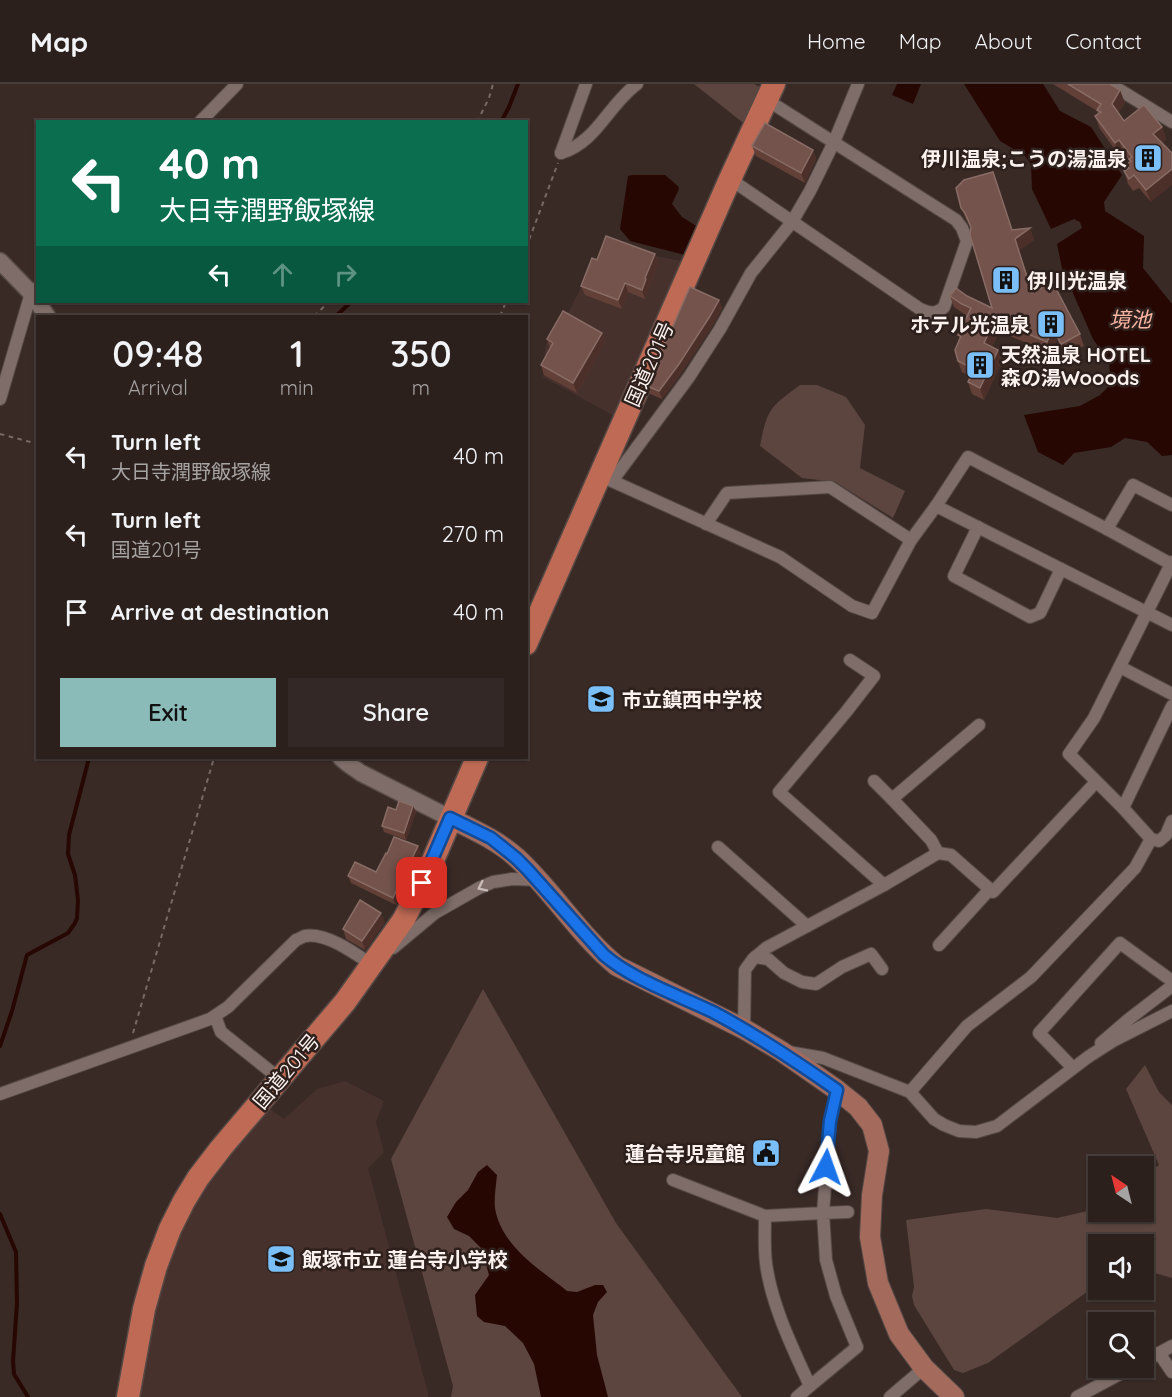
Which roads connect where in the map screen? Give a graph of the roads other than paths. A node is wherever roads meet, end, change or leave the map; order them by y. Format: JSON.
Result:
{"nodes":[{"id":1,"x":237,"y":84,"type":"edge"},
{"id":2,"x":586,"y":84,"type":"edge"},
{"id":3,"x":637,"y":84,"type":"edge"},
{"id":4,"x":858,"y":84,"type":"edge"},
{"id":5,"x":1110,"y":84,"type":"edge"},
{"id":6,"x":770,"y":92,"type":"edge"},
{"id":7,"x":202,"y":120,"type":"edge"},
{"id":8,"x":1172,"y":122,"type":"edge"},
{"id":9,"x":834,"y":142,"type":"junction"},
{"id":10,"x":730,"y":179,"type":"junction"},
{"id":11,"x":792,"y":222,"type":"junction"},
{"id":12,"x":0,"y":261,"type":"edge"},
{"id":13,"x":34,"y":290,"type":"edge"},
{"id":14,"x":0,"y":399,"type":"edge"},
{"id":15,"x":606,"y":478,"type":"junction"},
{"id":16,"x":1172,"y":505,"type":"edge"},
{"id":17,"x":936,"y":506,"type":"junction"},
{"id":18,"x":706,"y":524,"type":"junction"},
{"id":19,"x":978,"y":527,"type":"junction"},
{"id":20,"x":1107,"y":529,"type":"junction"},
{"id":21,"x":911,"y":540,"type":"junction"},
{"id":22,"x":1172,"y":563,"type":"edge"},
{"id":23,"x":1061,"y":569,"type":"junction"},
{"id":24,"x":1147,"y":612,"type":"junction"},
{"id":25,"x":1172,"y":625,"type":"edge"},
{"id":26,"x":528,"y":640,"type":"edge"},
{"id":27,"x":850,"y":660,"type":"dead end"},
{"id":28,"x":1120,"y":667,"type":"junction"},
{"id":29,"x":1172,"y":694,"type":"edge"},
{"id":30,"x":1172,"y":706,"type":"edge"},
{"id":31,"x":979,"y":725,"type":"dead end"},
{"id":32,"x":342,"y":759,"type":"edge"},
{"id":33,"x":477,"y":759,"type":"edge"},
{"id":34,"x":874,"y":781,"type":"dead end"},
{"id":35,"x":1096,"y":782,"type":"junction"},
{"id":36,"x":892,"y":799,"type":"junction"},
{"id":37,"x":1123,"y":808,"type":"junction"},
{"id":38,"x":450,"y":818,"type":"junction"},
{"id":39,"x":1172,"y":821,"type":"edge"},
{"id":40,"x":1151,"y":839,"type":"junction"},
{"id":41,"x":718,"y":847,"type":"dead end"},
{"id":42,"x":938,"y":853,"type":"junction"},
{"id":43,"x":539,"y":880,"type":"junction"},
{"id":44,"x":884,"y":885,"type":"junction"},
{"id":45,"x":990,"y":889,"type":"junction"},
{"id":46,"x":807,"y":926,"type":"junction"},
{"id":47,"x":939,"y":945,"type":"dead end"},
{"id":48,"x":755,"y":957,"type":"junction"},
{"id":49,"x":372,"y":965,"type":"junction"},
{"id":50,"x":882,"y":969,"type":"dead end"},
{"id":51,"x":1172,"y":981,"type":"edge"},
{"id":52,"x":1172,"y":986,"type":"edge"},
{"id":53,"x":1172,"y":1011,"type":"edge"},
{"id":54,"x":214,"y":1016,"type":"junction"},
{"id":55,"x":744,"y":1029,"type":"junction"},
{"id":56,"x":781,"y":1051,"type":"junction"},
{"id":57,"x":1088,"y":1057,"type":"junction"},
{"id":58,"x":1073,"y":1068,"type":"junction"},
{"id":59,"x":280,"y":1079,"type":"junction"},
{"id":60,"x":837,"y":1090,"type":"junction"},
{"id":61,"x":910,"y":1092,"type":"junction"},
{"id":62,"x":0,"y":1094,"type":"edge"},
{"id":63,"x":673,"y":1180,"type":"dead end"},
{"id":64,"x":849,"y":1212,"type":"dead end"},
{"id":65,"x":823,"y":1213,"type":"junction"},
{"id":66,"x":765,"y":1216,"type":"junction"},
{"id":67,"x":1172,"y":1346,"type":"edge"},
{"id":68,"x":1160,"y":1353,"type":"junction"},
{"id":69,"x":1154,"y":1356,"type":"edge"},
{"id":70,"x":924,"y":1368,"type":"junction"},
{"id":71,"x":1172,"y":1372,"type":"edge"},
{"id":72,"x":1112,"y":1378,"type":"edge"},
{"id":73,"x":810,"y":1386,"type":"junction"},
{"id":74,"x":128,"y":1397,"type":"edge"},
{"id":75,"x":797,"y":1397,"type":"edge"},
{"id":76,"x":890,"y":1397,"type":"edge"},
{"id":77,"x":954,"y":1397,"type":"edge"},
{"id":78,"x":1077,"y":1397,"type":"edge"}],
"edges":[{"from":1,"to":7,"type":"street"},
{"from":2,"to":3,"type":"street"},
{"from":4,"to":9,"type":"street"},
{"from":5,"to":8,"type":"street"},
{"from":6,"to":9,"type":"street"},
{"from":6,"to":10,"type":"highway","name":"国道201号"},
{"from":9,"to":11,"type":"street"},
{"from":9,"to":11,"type":"street"},
{"from":10,"to":11,"type":"street"},
{"from":10,"to":15,"type":"highway","name":"国道201号"},
{"from":11,"to":15,"type":"street"},
{"from":12,"to":13,"type":"street"},
{"from":13,"to":14,"type":"street"},
{"from":15,"to":18,"type":"street"},
{"from":15,"to":26,"type":"highway","name":"国道201号"},
{"from":16,"to":20,"type":"street"},
{"from":17,"to":19,"type":"street"},
{"from":17,"to":20,"type":"street"},
{"from":17,"to":21,"type":"street"},
{"from":18,"to":21,"type":"street"},
{"from":18,"to":21,"type":"street"},
{"from":19,"to":23,"type":"street"},
{"from":19,"to":23,"type":"street"},
{"from":20,"to":22,"type":"street"},
{"from":22,"to":24,"type":"street"},
{"from":23,"to":24,"type":"street"},
{"from":24,"to":25,"type":"street"},
{"from":24,"to":28,"type":"street"},
{"from":27,"to":44,"type":"street"},
{"from":28,"to":29,"type":"street"},
{"from":28,"to":35,"type":"street"},
{"from":30,"to":37,"type":"street"},
{"from":31,"to":36,"type":"street"},
{"from":32,"to":38,"type":"street"},
{"from":33,"to":38,"type":"highway","name":"国道201号"},
{"from":34,"to":36,"type":"street"},
{"from":35,"to":37,"type":"street"},
{"from":35,"to":45,"type":"street"},
{"from":36,"to":42,"type":"street"},
{"from":37,"to":40,"type":"street"},
{"from":38,"to":43,"type":"main road"},
{"from":38,"to":49,"type":"highway","name":"国道201号"},
{"from":39,"to":40,"type":"street"},
{"from":40,"to":61,"type":"street"},
{"from":41,"to":46,"type":"street"},
{"from":42,"to":44,"type":"street"},
{"from":42,"to":45,"type":"street"},
{"from":43,"to":49,"type":"street","one_way":true},
{"from":43,"to":55,"type":"main road"},
{"from":44,"to":46,"type":"street"},
{"from":45,"to":47,"type":"street"},
{"from":46,"to":48,"type":"street"},
{"from":48,"to":50,"type":"street"},
{"from":48,"to":55,"type":"street"},
{"from":49,"to":54,"type":"street"},
{"from":49,"to":59,"type":"highway","name":"国道201号"},
{"from":51,"to":58,"type":"street"},
{"from":52,"to":57,"type":"street"},
{"from":53,"to":57,"type":"street"},
{"from":54,"to":59,"type":"street"},
{"from":54,"to":62,"type":"street"},
{"from":55,"to":56,"type":"main road"},
{"from":56,"to":60,"type":"main road"},
{"from":56,"to":61,"type":"street"},
{"from":57,"to":58,"type":"street"},
{"from":58,"to":61,"type":"street"},
{"from":59,"to":74,"type":"highway","name":"国道201号"},
{"from":60,"to":65,"type":"street"},
{"from":60,"to":70,"type":"main road"},
{"from":63,"to":66,"type":"street"},
{"from":64,"to":65,"type":"street"},
{"from":65,"to":66,"type":"street"},
{"from":65,"to":73,"type":"street"},
{"from":66,"to":73,"type":"street"},
{"from":67,"to":68,"type":"street"},
{"from":68,"to":69,"type":"street"},
{"from":68,"to":71,"type":"street"},
{"from":70,"to":76,"type":"street"},
{"from":70,"to":77,"type":"main road"},
{"from":72,"to":78,"type":"street"},
{"from":73,"to":75,"type":"street"}]}
